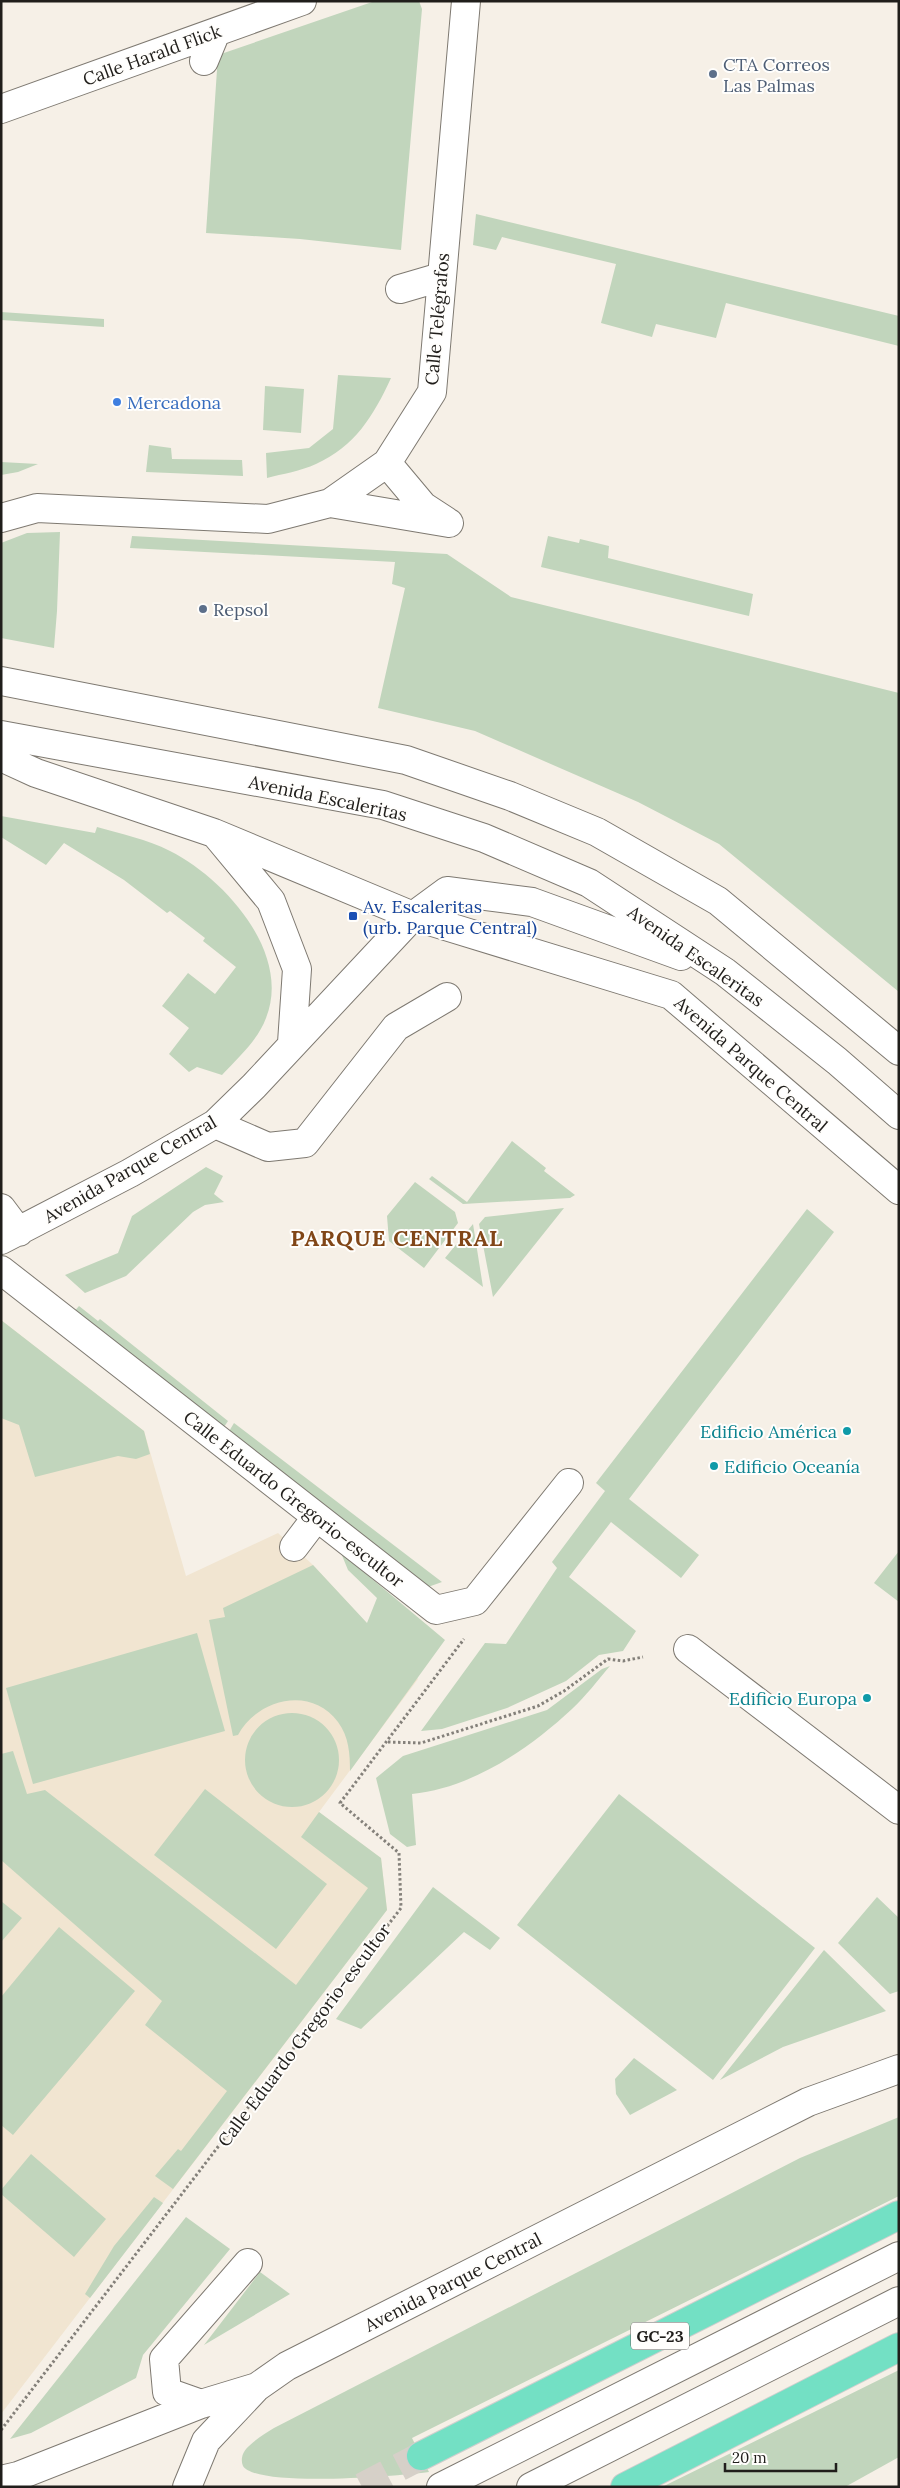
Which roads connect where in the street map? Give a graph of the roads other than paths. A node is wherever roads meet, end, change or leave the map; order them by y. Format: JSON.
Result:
{"nodes":[{"id":1,"x":302,"y":1,"type":"edge"},
{"id":2,"x":466,"y":1,"type":"edge"},
{"id":3,"x":216,"y":32,"type":"junction"},
{"id":4,"x":204,"y":61,"type":"dead end"},
{"id":5,"x":1,"y":109,"type":"edge"},
{"id":6,"x":441,"y":277,"type":"junction"},
{"id":7,"x":400,"y":290,"type":"dead end"},
{"id":8,"x":387,"y":463,"type":"junction"},
{"id":9,"x":330,"y":503,"type":"junction"},
{"id":10,"x":1,"y":518,"type":"edge"},
{"id":11,"x":1,"y":681,"type":"edge"},
{"id":12,"x":1,"y":735,"type":"edge"},
{"id":13,"x":1,"y":757,"type":"edge"},
{"id":14,"x":214,"y":833,"type":"junction"},
{"id":15,"x":413,"y":916,"type":"junction"},
{"id":16,"x":725,"y":972,"type":"junction"},
{"id":17,"x":446,"y":997,"type":"dead end"},
{"id":18,"x":292,"y":1043,"type":"junction"},
{"id":19,"x":899,"y":1050,"type":"edge"},
{"id":20,"x":899,"y":1115,"type":"edge"},
{"id":21,"x":215,"y":1124,"type":"junction"},
{"id":22,"x":899,"y":1190,"type":"edge"},
{"id":23,"x":1,"y":1208,"type":"edge"},
{"id":24,"x":10,"y":1236,"type":"edge"},
{"id":25,"x":1,"y":1270,"type":"edge"},
{"id":26,"x":569,"y":1483,"type":"dead end"},
{"id":27,"x":316,"y":1518,"type":"junction"},
{"id":28,"x":294,"y":1547,"type":"dead end"},
{"id":29,"x":688,"y":1649,"type":"dead end"},
{"id":30,"x":899,"y":1810,"type":"edge"},
{"id":31,"x":899,"y":2069,"type":"edge"},
{"id":32,"x":899,"y":2215,"type":"edge"},
{"id":33,"x":899,"y":2256,"type":"edge"},
{"id":34,"x":248,"y":2263,"type":"dead end"},
{"id":35,"x":899,"y":2301,"type":"edge"},
{"id":36,"x":899,"y":2347,"type":"edge"},
{"id":37,"x":257,"y":2387,"type":"junction"},
{"id":38,"x":201,"y":2404,"type":"junction"},
{"id":39,"x":420,"y":2456,"type":"tunnel mouth"},
{"id":40,"x":1,"y":2480,"type":"edge"},
{"id":41,"x":187,"y":2487,"type":"edge"},
{"id":42,"x":441,"y":2487,"type":"edge"},
{"id":43,"x":531,"y":2487,"type":"edge"},
{"id":44,"x":625,"y":2487,"type":"edge"}],
"edges":[{"from":1,"to":3,"type":"street","name":"Calle Harald Flick"},
{"from":2,"to":6,"type":"street","name":"Calle Telégrafos"},
{"from":3,"to":4,"type":"street"},
{"from":3,"to":5,"type":"street","name":"Calle Harald Flick"},
{"from":6,"to":7,"type":"street"},
{"from":6,"to":8,"type":"street","name":"Calle Telégrafos"},
{"from":8,"to":9,"type":"street","name":"Calle Telégrafos"},
{"from":8,"to":9,"type":"street"},
{"from":9,"to":10,"type":"street","name":"Calle Telégrafos"},
{"from":11,"to":19,"type":"street"},
{"from":12,"to":16,"type":"street","name":"Avenida Escaleritas"},
{"from":13,"to":14,"type":"street","name":"Avenida Parque Central"},
{"from":14,"to":15,"type":"street","name":"Avenida Parque Central"},
{"from":14,"to":18,"type":"street"},
{"from":15,"to":16,"type":"street","name":"Avenida Parque Central"},
{"from":15,"to":18,"type":"street","name":"Avenida Parque Central"},
{"from":15,"to":22,"type":"street","name":"Avenida Parque Central"},
{"from":16,"to":20,"type":"street","name":"Avenida Escaleritas"},
{"from":17,"to":21,"type":"street"},
{"from":18,"to":21,"type":"street","name":"Avenida Parque Central"},
{"from":21,"to":24,"type":"street","name":"Avenida Parque Central"},
{"from":23,"to":24,"type":"street"},
{"from":25,"to":27,"type":"street","name":"Calle Eduardo Gregorio-escultor"},
{"from":26,"to":27,"type":"street","name":"Calle Eduardo Gregorio-escultor"},
{"from":27,"to":28,"type":"street"},
{"from":29,"to":30,"type":"street"},
{"from":31,"to":37,"type":"street","name":"Avenida Parque Central"},
{"from":32,"to":39,"type":"highway","number":"GC-23"},
{"from":33,"to":42,"type":"street","number":"GC-23"},
{"from":34,"to":38,"type":"street"},
{"from":35,"to":43,"type":"street"},
{"from":36,"to":44,"type":"highway"},
{"from":37,"to":38,"type":"street","name":"Avenida Parque Central"},
{"from":37,"to":41,"type":"street"},
{"from":38,"to":40,"type":"street","name":"Avenida Parque Central"}]}
